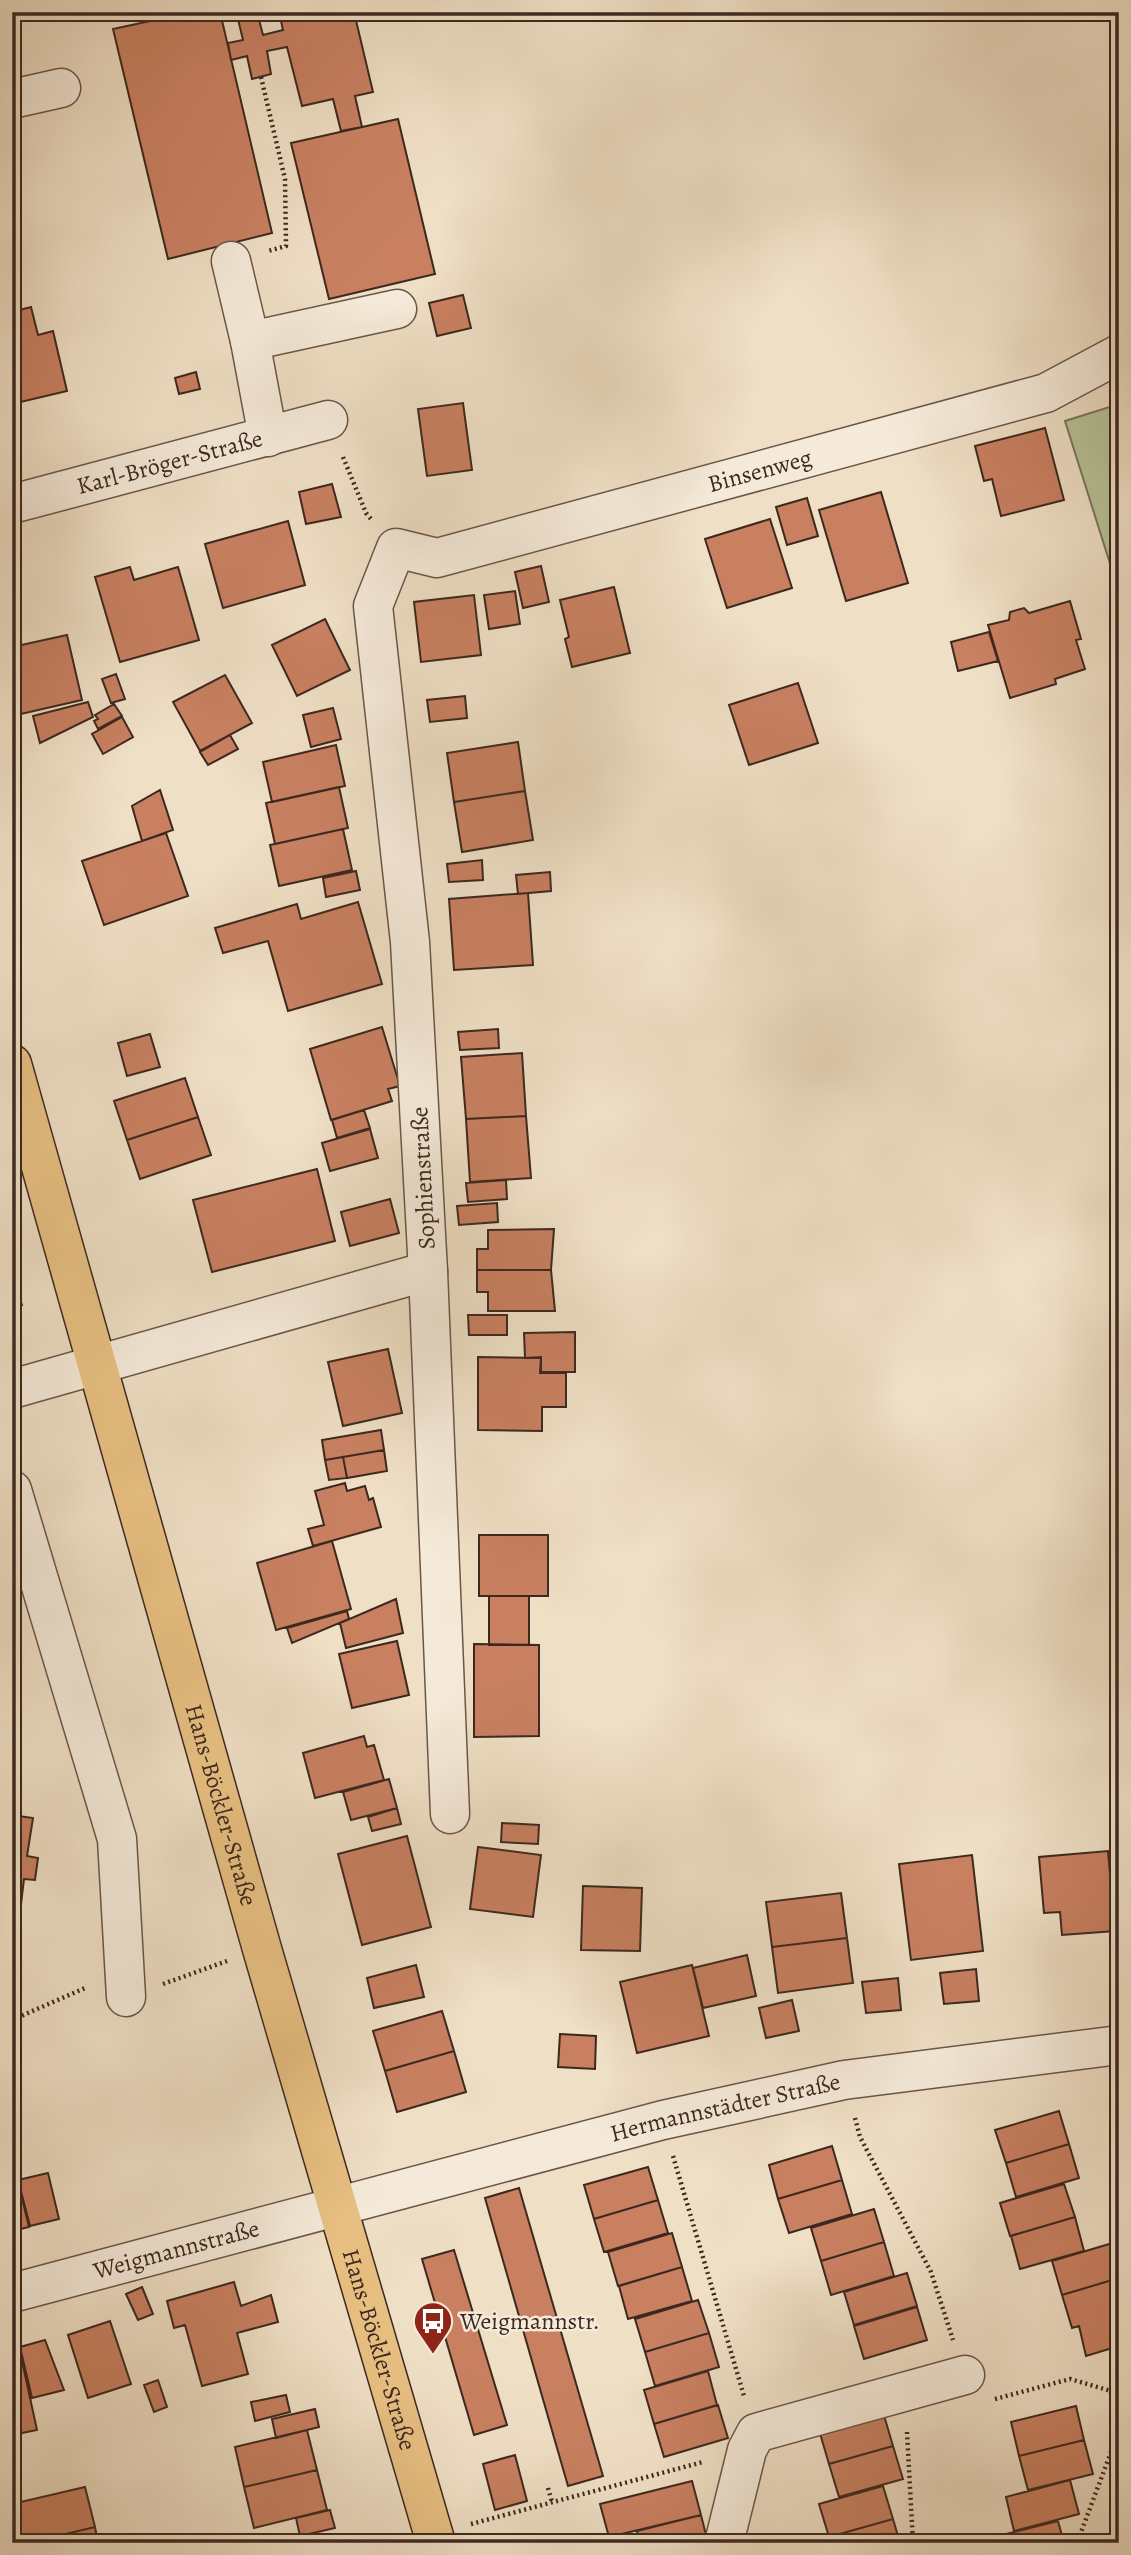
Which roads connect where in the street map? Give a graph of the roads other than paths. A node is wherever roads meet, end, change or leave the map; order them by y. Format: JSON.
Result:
{"nodes":[{"id":1,"x":61,"y":88,"type":"dead end"},
{"id":2,"x":12,"y":99,"type":"edge"},
{"id":3,"x":231,"y":261,"type":"road end"},
{"id":4,"x":397,"y":309,"type":"dead end"},
{"id":5,"x":250,"y":341,"type":"junction"},
{"id":6,"x":1119,"y":355,"type":"edge"},
{"id":7,"x":328,"y":420,"type":"road end"},
{"id":8,"x":268,"y":436,"type":"junction"},
{"id":9,"x":12,"y":504,"type":"edge"},
{"id":10,"x":396,"y":548,"type":"joint"},
{"id":11,"x":12,"y":1064,"type":"edge"},
{"id":12,"x":428,"y":1271,"type":"junction"},
{"id":13,"x":96,"y":1366,"type":"junction"},
{"id":14,"x":12,"y":1389,"type":"edge"},
{"id":15,"x":12,"y":1490,"type":"edge"},
{"id":16,"x":450,"y":1814,"type":"dead end"},
{"id":17,"x":125,"y":1984,"type":"road end"},
{"id":18,"x":1119,"y":2045,"type":"edge"},
{"id":19,"x":338,"y":2205,"type":"junction"},
{"id":20,"x":12,"y":2292,"type":"edge"},
{"id":21,"x":965,"y":2375,"type":"road end"},
{"id":22,"x":435,"y":2538,"type":"edge"},
{"id":23,"x":724,"y":2543,"type":"edge"}],
"edges":[{"from":1,"to":2,"type":"street"},
{"from":3,"to":5,"type":"street"},
{"from":4,"to":5,"type":"street"},
{"from":5,"to":8,"type":"street"},
{"from":6,"to":10,"type":"street","name":"Binsenweg"},
{"from":7,"to":8,"type":"street","name":"Karl-Bröger-Straße"},
{"from":8,"to":9,"type":"street","name":"Karl-Bröger-Straße"},
{"from":10,"to":12,"type":"street","name":"Sophienstraße"},
{"from":11,"to":13,"type":"main road","name":"Hans-Böckler-Straße"},
{"from":12,"to":13,"type":"street"},
{"from":12,"to":16,"type":"street","name":"Sophienstraße"},
{"from":13,"to":14,"type":"street"},
{"from":13,"to":19,"type":"main road","name":"Hans-Böckler-Straße"},
{"from":15,"to":17,"type":"street"},
{"from":18,"to":19,"type":"street","name":"Hermannstädter Straße"},
{"from":19,"to":20,"type":"street","name":"Weigmannstraße"},
{"from":19,"to":22,"type":"main road","name":"Hans-Böckler-Straße"},
{"from":21,"to":23,"type":"street"}]}
